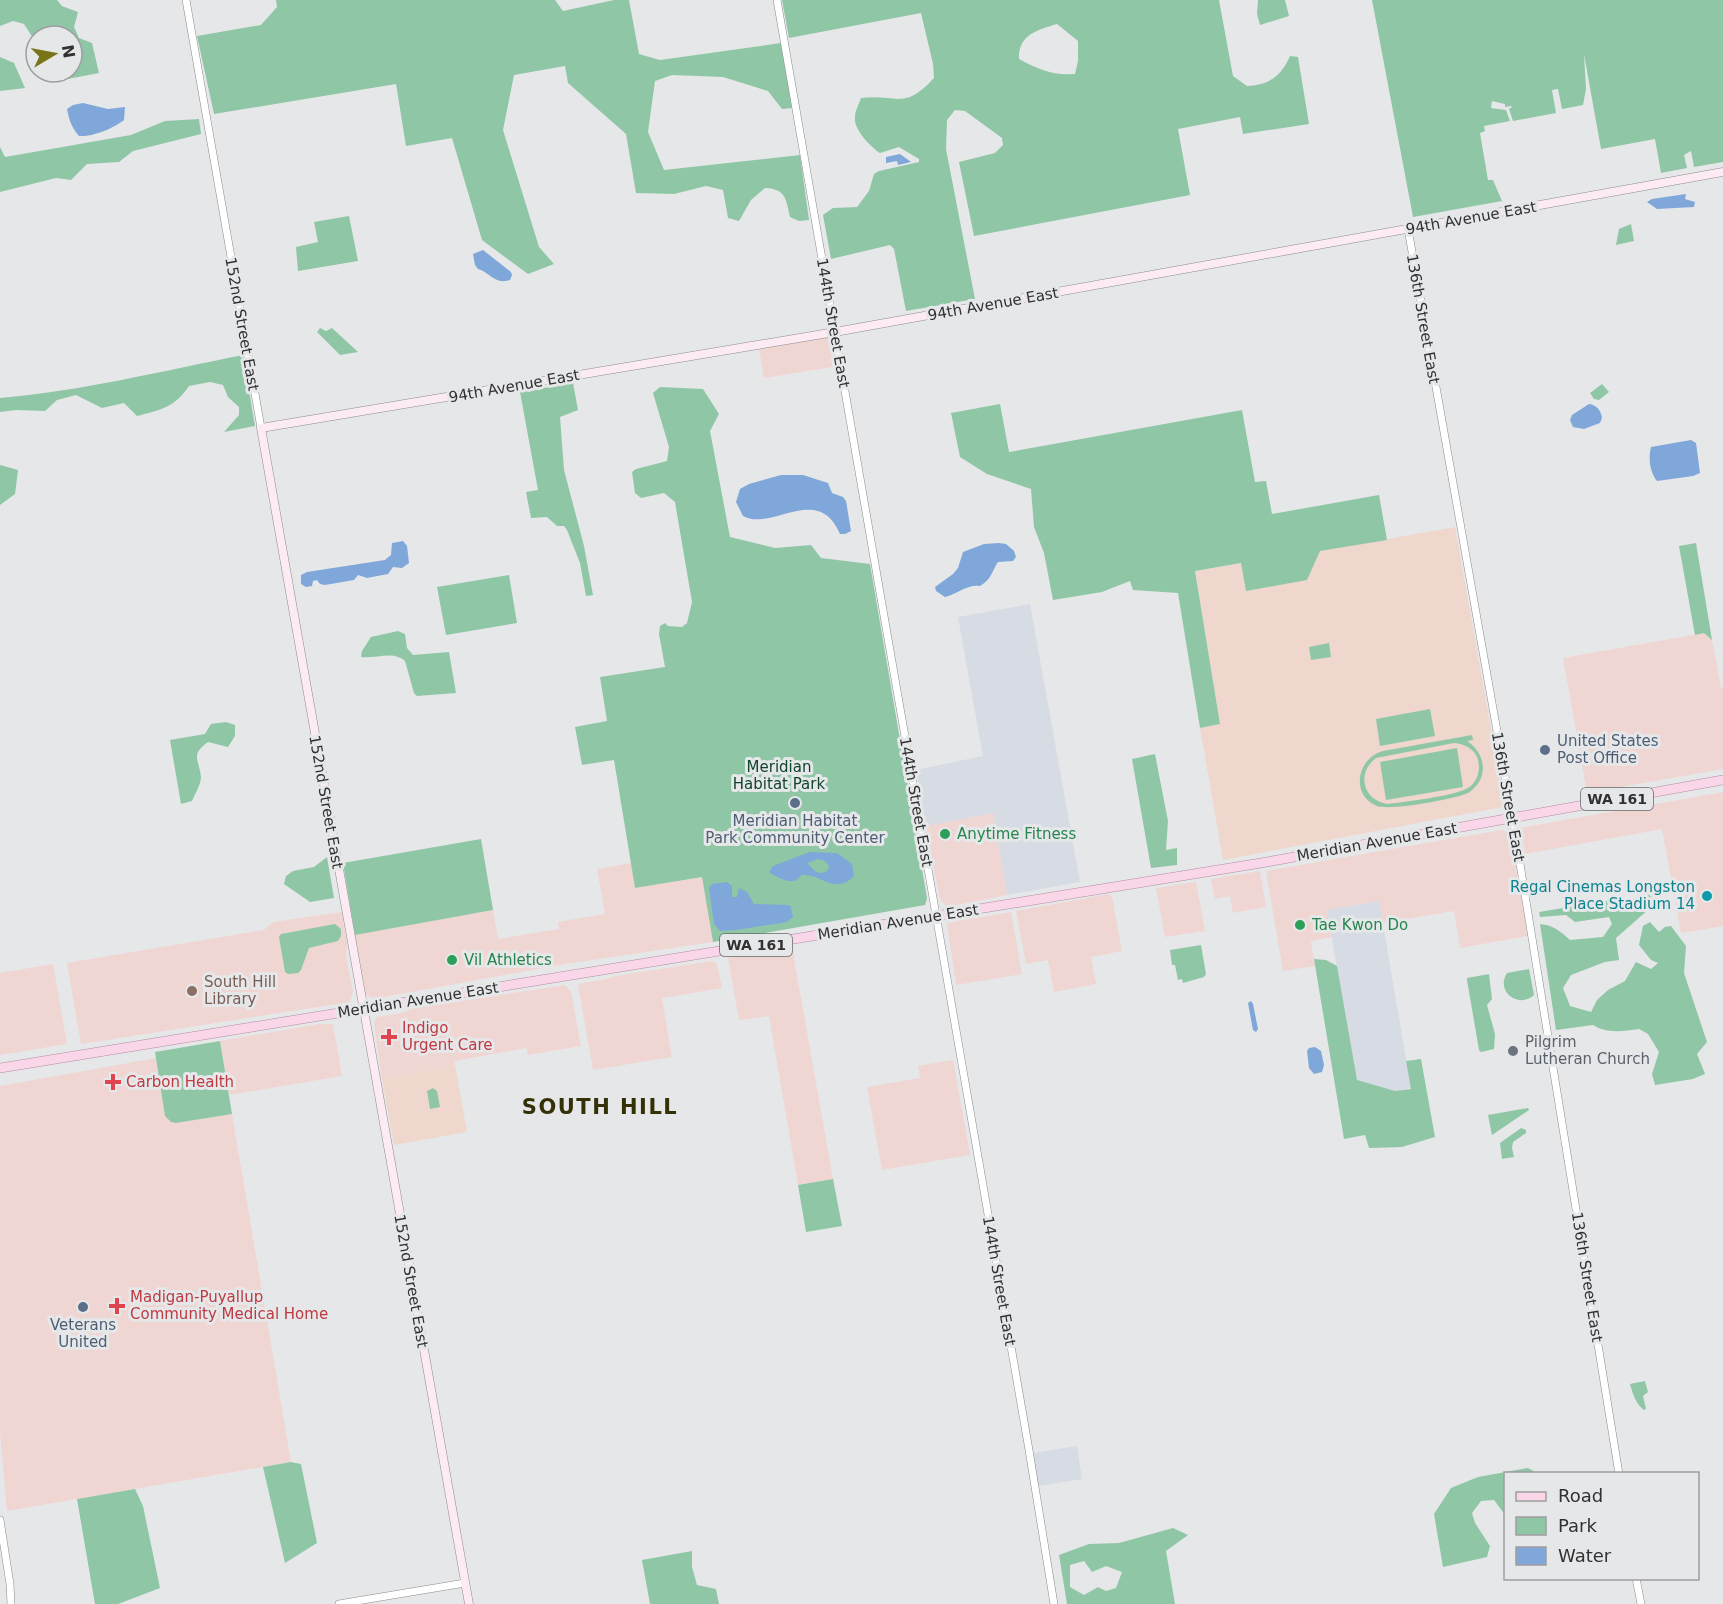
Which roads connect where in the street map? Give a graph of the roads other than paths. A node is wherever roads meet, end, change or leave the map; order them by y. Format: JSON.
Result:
{"nodes":[{"id":1,"x":186,"y":0,"type":"edge"},
{"id":2,"x":777,"y":0,"type":"edge"},
{"id":3,"x":1723,"y":172,"type":"edge"},
{"id":4,"x":1408,"y":229,"type":"junction"},
{"id":5,"x":835,"y":332,"type":"junction"},
{"id":6,"x":261,"y":428,"type":"junction"},
{"id":7,"x":1723,"y":780,"type":"edge"},
{"id":8,"x":1512,"y":818,"type":"junction"},
{"id":9,"x":937,"y":916,"type":"junction"},
{"id":10,"x":363,"y":1009,"type":"junction"},
{"id":11,"x":0,"y":1068,"type":"edge"},
{"id":12,"x":1619,"y":1472,"type":"edge"},
{"id":13,"x":0,"y":1520,"type":"edge"},
{"id":14,"x":1636,"y":1580,"type":"edge"},
{"id":15,"x":465,"y":1583,"type":"junction"},
{"id":16,"x":10,"y":1604,"type":"edge"},
{"id":17,"x":339,"y":1604,"type":"edge"},
{"id":18,"x":469,"y":1604,"type":"edge"},
{"id":19,"x":1054,"y":1604,"type":"edge"},
{"id":20,"x":1641,"y":1604,"type":"edge"}],
"edges":[{"from":1,"to":6,"type":"street","name":"152nd Street East"},
{"from":2,"to":5,"type":"street","name":"144th Street East"},
{"from":3,"to":4,"type":"main road","name":"94th Avenue East"},
{"from":4,"to":5,"type":"main road","name":"94th Avenue East"},
{"from":4,"to":8,"type":"street","name":"136th Street East"},
{"from":5,"to":6,"type":"main road","name":"94th Avenue East"},
{"from":5,"to":9,"type":"street","name":"144th Street East"},
{"from":6,"to":10,"type":"main road","name":"152nd Street East"},
{"from":7,"to":8,"type":"main road","name":"Meridian Avenue East","number":"WA 161"},
{"from":8,"to":9,"type":"main road","name":"Meridian Avenue East","number":"WA 161"},
{"from":8,"to":12,"type":"street","name":"136th Street East"},
{"from":9,"to":10,"type":"main road","name":"Meridian Avenue East","number":"WA 161"},
{"from":9,"to":19,"type":"street","name":"144th Street East"},
{"from":10,"to":11,"type":"main road","name":"Meridian Avenue East","number":"WA 161"},
{"from":10,"to":15,"type":"main road","name":"152nd Street East"},
{"from":13,"to":16,"type":"street"},
{"from":14,"to":20,"type":"street"},
{"from":15,"to":17,"type":"street"},
{"from":15,"to":18,"type":"main road","name":"152nd Street East"}]}
